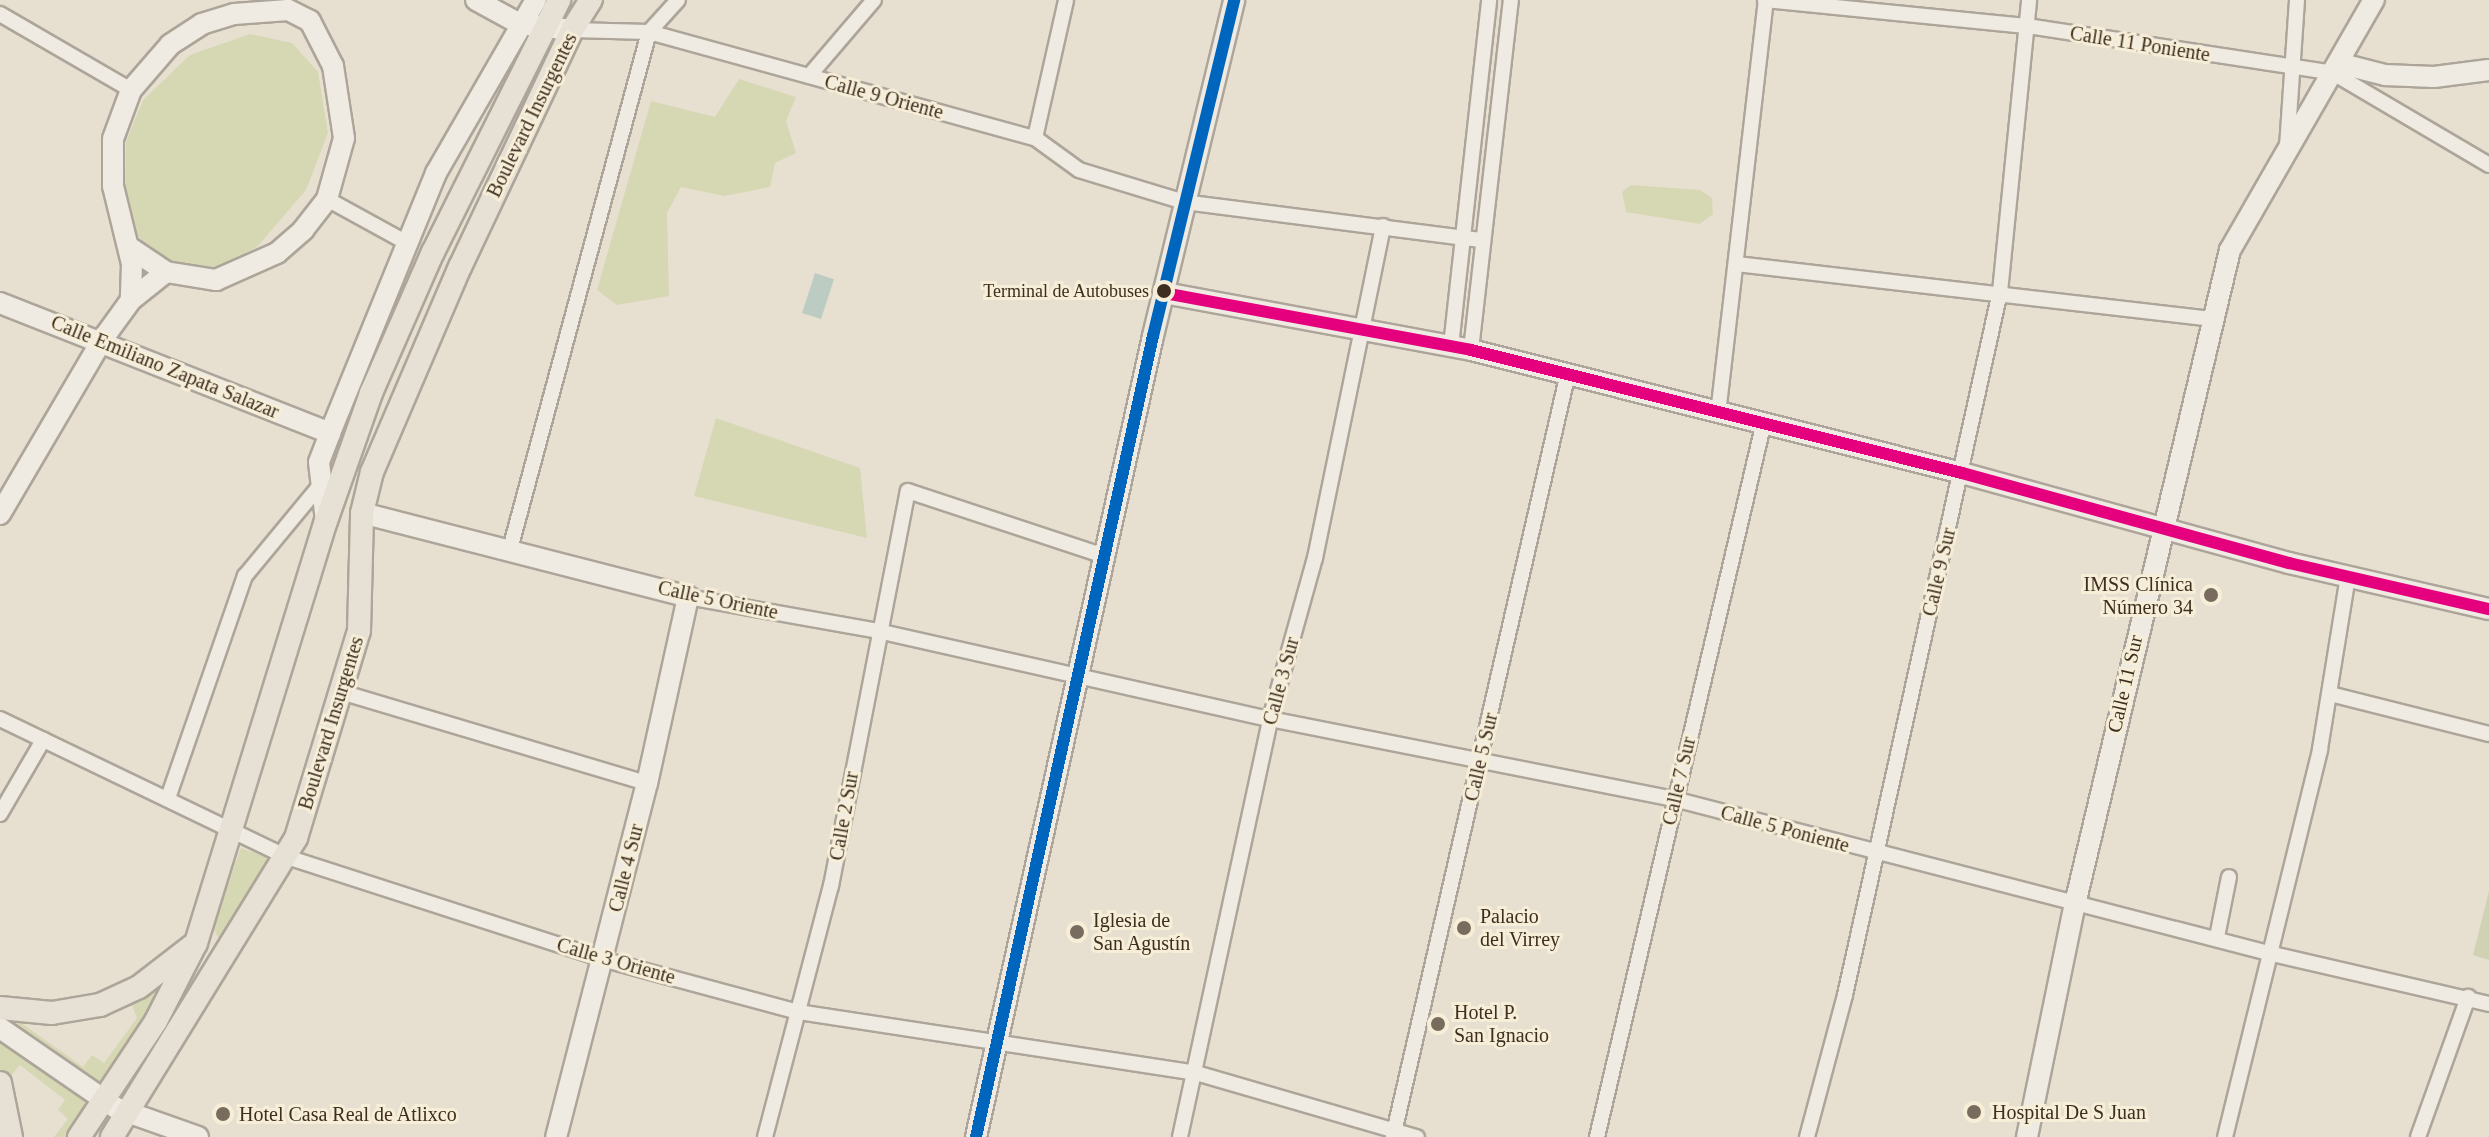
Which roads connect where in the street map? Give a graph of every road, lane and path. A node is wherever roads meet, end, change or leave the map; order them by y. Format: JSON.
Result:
{"nodes":[{"id":1,"x":8,"y":0,"type":"edge"},
{"id":2,"x":311,"y":0,"type":"edge"},
{"id":3,"x":476,"y":0,"type":"edge"},
{"id":4,"x":536,"y":0,"type":"edge"},
{"id":5,"x":559,"y":0,"type":"edge"},
{"id":6,"x":591,"y":0,"type":"edge"},
{"id":7,"x":678,"y":0,"type":"edge"},
{"id":8,"x":874,"y":0,"type":"edge"},
{"id":9,"x":1066,"y":0,"type":"edge"},
{"id":10,"x":1234,"y":0,"type":"edge"},
{"id":11,"x":1489,"y":0,"type":"edge"},
{"id":12,"x":1511,"y":0,"type":"edge"},
{"id":13,"x":1766,"y":0,"type":"edge"},
{"id":14,"x":2029,"y":0,"type":"edge"},
{"id":15,"x":2297,"y":0,"type":"edge"},
{"id":16,"x":2374,"y":0,"type":"edge"},
{"id":17,"x":296,"y":5,"type":"edge"},
{"id":18,"x":0,"y":14,"type":"edge"},
{"id":19,"x":310,"y":21,"type":"junction"},
{"id":20,"x":520,"y":24,"type":"junction"},
{"id":21,"x":2027,"y":26,"type":"junction"},
{"id":22,"x":542,"y":29,"type":"junction"},
{"id":23,"x":572,"y":30,"type":"junction"},
{"id":24,"x":649,"y":32,"type":"junction"},
{"id":25,"x":2292,"y":68,"type":"junction"},
{"id":26,"x":2336,"y":68,"type":"junction"},
{"id":27,"x":2489,"y":70,"type":"edge"},
{"id":28,"x":809,"y":76,"type":"junction"},
{"id":29,"x":131,"y":90,"type":"junction"},
{"id":30,"x":1035,"y":138,"type":"junction"},
{"id":31,"x":2291,"y":143,"type":"junction"},
{"id":32,"x":2489,"y":165,"type":"edge"},
{"id":33,"x":327,"y":199,"type":"junction"},
{"id":34,"x":1184,"y":202,"type":"junction"},
{"id":35,"x":1383,"y":226,"type":"junction"},
{"id":36,"x":1462,"y":238,"type":"junction"},
{"id":37,"x":1480,"y":240,"type":"junction"},
{"id":38,"x":407,"y":243,"type":"junction"},
{"id":39,"x":129,"y":247,"type":"junction"},
{"id":40,"x":1737,"y":264,"type":"junction"},
{"id":41,"x":166,"y":272,"type":"junction"},
{"id":42,"x":2000,"y":292,"type":"junction"},
{"id":43,"x":1164,"y":293,"type":"junction"},
{"id":44,"x":131,"y":300,"type":"junction"},
{"id":45,"x":0,"y":303,"type":"edge"},
{"id":46,"x":2211,"y":319,"type":"junction"},
{"id":47,"x":1361,"y":327,"type":"junction"},
{"id":48,"x":102,"y":340,"type":"junction"},
{"id":49,"x":1461,"y":348,"type":"junction"},
{"id":50,"x":1567,"y":377,"type":"junction"},
{"id":51,"x":1718,"y":414,"type":"junction"},
{"id":52,"x":1763,"y":426,"type":"junction"},
{"id":53,"x":330,"y":433,"type":"junction"},
{"id":54,"x":1962,"y":473,"type":"junction"},
{"id":55,"x":322,"y":483,"type":"junction"},
{"id":56,"x":362,"y":513,"type":"junction"},
{"id":57,"x":0,"y":514,"type":"edge"},
{"id":58,"x":326,"y":521,"type":"junction"},
{"id":59,"x":2161,"y":528,"type":"junction"},
{"id":60,"x":510,"y":549,"type":"junction"},
{"id":61,"x":1104,"y":556,"type":"junction"},
{"id":62,"x":2348,"y":576,"type":"junction"},
{"id":63,"x":688,"y":597,"type":"junction"},
{"id":64,"x":2489,"y":609,"type":"edge"},
{"id":65,"x":878,"y":631,"type":"junction"},
{"id":66,"x":1076,"y":675,"type":"junction"},
{"id":67,"x":341,"y":692,"type":"junction"},
{"id":68,"x":2330,"y":694,"type":"junction"},
{"id":69,"x":0,"y":719,"type":"edge"},
{"id":70,"x":1270,"y":719,"type":"junction"},
{"id":71,"x":2489,"y":734,"type":"edge"},
{"id":72,"x":43,"y":740,"type":"junction"},
{"id":73,"x":1480,"y":761,"type":"junction"},
{"id":74,"x":647,"y":783,"type":"junction"},
{"id":75,"x":168,"y":798,"type":"junction"},
{"id":76,"x":1674,"y":799,"type":"junction"},
{"id":77,"x":0,"y":814,"type":"edge"},
{"id":78,"x":238,"y":835,"type":"junction"},
{"id":79,"x":1874,"y":852,"type":"junction"},
{"id":80,"x":287,"y":857,"type":"junction"},
{"id":81,"x":2229,"y":877,"type":"dead end"},
{"id":82,"x":2075,"y":904,"type":"junction"},
{"id":83,"x":2217,"y":937,"type":"junction"},
{"id":84,"x":196,"y":943,"type":"junction"},
{"id":85,"x":2268,"y":953,"type":"junction"},
{"id":86,"x":602,"y":959,"type":"junction"},
{"id":87,"x":2468,"y":997,"type":"junction"},
{"id":88,"x":2489,"y":1004,"type":"edge"},
{"id":89,"x":0,"y":1008,"type":"edge"},
{"id":90,"x":798,"y":1012,"type":"junction"},
{"id":91,"x":0,"y":1028,"type":"edge"},
{"id":92,"x":998,"y":1045,"type":"junction"},
{"id":93,"x":1196,"y":1073,"type":"junction"},
{"id":94,"x":0,"y":1083,"type":"edge"},
{"id":95,"x":106,"y":1101,"type":"junction"},
{"id":96,"x":131,"y":1114,"type":"junction"},
{"id":97,"x":165,"y":1132,"type":"edge"},
{"id":98,"x":1394,"y":1134,"type":"edge"},
{"id":99,"x":11,"y":1137,"type":"edge"},
{"id":100,"x":79,"y":1137,"type":"edge"},
{"id":101,"x":112,"y":1137,"type":"edge"},
{"id":102,"x":198,"y":1137,"type":"edge"},
{"id":103,"x":556,"y":1137,"type":"edge"},
{"id":104,"x":765,"y":1137,"type":"edge"},
{"id":105,"x":976,"y":1137,"type":"edge"},
{"id":106,"x":1180,"y":1137,"type":"edge"},
{"id":107,"x":1417,"y":1137,"type":"edge"},
{"id":108,"x":1597,"y":1137,"type":"edge"},
{"id":109,"x":1807,"y":1137,"type":"edge"},
{"id":110,"x":2027,"y":1137,"type":"edge"},
{"id":111,"x":2225,"y":1137,"type":"edge"},
{"id":112,"x":2418,"y":1137,"type":"edge"}],
"edges":[{"from":1,"to":18,"type":"street"},
{"from":2,"to":19,"type":"street"},
{"from":3,"to":20,"type":"street"},
{"from":4,"to":20,"type":"street","name":"Boulevard Insurgentes"},
{"from":5,"to":22,"type":"main road","name":"Boulevard Insurgentes"},
{"from":6,"to":23,"type":"main road","name":"Boulevard Insurgentes"},
{"from":7,"to":24,"type":"street"},
{"from":8,"to":28,"type":"street"},
{"from":9,"to":30,"type":"street"},
{"from":10,"to":34,"type":"street"},
{"from":11,"to":36,"type":"street"},
{"from":12,"to":37,"type":"street"},
{"from":13,"to":21,"type":"street","name":"Calle 11 Poniente"},
{"from":13,"to":40,"type":"street"},
{"from":14,"to":21,"type":"street","name":"Calle 9 Sur"},
{"from":15,"to":25,"type":"street","name":"Calle 11 Sur"},
{"from":16,"to":26,"type":"street"},
{"from":17,"to":19,"type":"street"},
{"from":17,"to":29,"type":"street"},
{"from":18,"to":29,"type":"street"},
{"from":19,"to":33,"type":"street"},
{"from":20,"to":22,"type":"street"},
{"from":20,"to":38,"type":"street","name":"Boulevard Insurgentes"},
{"from":21,"to":25,"type":"street","name":"Calle 11 Poniente"},
{"from":21,"to":42,"type":"street","name":"Calle 9 Sur"},
{"from":22,"to":23,"type":"street"},
{"from":22,"to":58,"type":"main road","name":"Boulevard Insurgentes"},
{"from":23,"to":24,"type":"street","name":"Calle 9 Oriente"},
{"from":23,"to":56,"type":"main road","name":"Boulevard Insurgentes"},
{"from":24,"to":28,"type":"street","name":"Calle 9 Oriente"},
{"from":24,"to":60,"type":"street"},
{"from":25,"to":26,"type":"street","name":"Calle 11 Poniente"},
{"from":25,"to":31,"type":"street","name":"Calle 11 Sur"},
{"from":26,"to":27,"type":"street"},
{"from":26,"to":31,"type":"street"},
{"from":26,"to":32,"type":"street","name":"Calle 11 Poniente"},
{"from":28,"to":30,"type":"street","name":"Calle 9 Oriente"},
{"from":29,"to":39,"type":"street"},
{"from":30,"to":34,"type":"street","name":"Calle 9 Oriente"},
{"from":31,"to":46,"type":"street","name":"Calle 11 Sur"},
{"from":33,"to":38,"type":"street"},
{"from":33,"to":41,"type":"street"},
{"from":34,"to":35,"type":"street","name":"Calle 9 Oriente"},
{"from":34,"to":43,"type":"street"},
{"from":35,"to":36,"type":"street","name":"Calle 9 Oriente"},
{"from":35,"to":47,"type":"street","name":"Calle 3 Sur"},
{"from":36,"to":37,"type":"street","name":"Calle 9 Oriente"},
{"from":36,"to":49,"type":"street"},
{"from":37,"to":49,"type":"street"},
{"from":38,"to":53,"type":"street","name":"Boulevard Insurgentes"},
{"from":39,"to":41,"type":"street"},
{"from":39,"to":44,"type":"street"},
{"from":40,"to":42,"type":"street"},
{"from":40,"to":51,"type":"street"},
{"from":41,"to":44,"type":"street"},
{"from":42,"to":46,"type":"street"},
{"from":42,"to":54,"type":"street","name":"Calle 9 Sur"},
{"from":43,"to":47,"type":"street"},
{"from":43,"to":61,"type":"street"},
{"from":44,"to":48,"type":"street"},
{"from":45,"to":48,"type":"street","name":"Calle Emiliano Zapata Salazar"},
{"from":46,"to":59,"type":"street","name":"Calle 11 Sur"},
{"from":47,"to":49,"type":"street"},
{"from":47,"to":70,"type":"street","name":"Calle 3 Sur"},
{"from":48,"to":53,"type":"street","name":"Calle Emiliano Zapata Salazar"},
{"from":48,"to":57,"type":"street"},
{"from":49,"to":50,"type":"street"},
{"from":50,"to":51,"type":"street"},
{"from":50,"to":73,"type":"street","name":"Calle 5 Sur"},
{"from":51,"to":52,"type":"street"},
{"from":52,"to":54,"type":"street"},
{"from":52,"to":76,"type":"street","name":"Calle 7 Sur"},
{"from":53,"to":55,"type":"street","name":"Boulevard Insurgentes"},
{"from":54,"to":59,"type":"street"},
{"from":54,"to":79,"type":"street","name":"Calle 9 Sur"},
{"from":55,"to":58,"type":"street","name":"Boulevard Insurgentes"},
{"from":55,"to":75,"type":"street"},
{"from":56,"to":60,"type":"street","name":"Calle 5 Oriente"},
{"from":56,"to":67,"type":"main road","name":"Boulevard Insurgentes"},
{"from":58,"to":78,"type":"main road","name":"Boulevard Insurgentes"},
{"from":59,"to":62,"type":"street"},
{"from":59,"to":82,"type":"street","name":"Calle 11 Sur"},
{"from":60,"to":63,"type":"street","name":"Calle 5 Oriente"},
{"from":61,"to":65,"type":"street","name":"Calle 2 Sur"},
{"from":61,"to":66,"type":"street"},
{"from":62,"to":64,"type":"street"},
{"from":62,"to":68,"type":"street"},
{"from":63,"to":65,"type":"street","name":"Calle 5 Oriente"},
{"from":63,"to":74,"type":"street","name":"Calle 4 Sur"},
{"from":65,"to":66,"type":"street","name":"Calle 5 Oriente"},
{"from":65,"to":90,"type":"street","name":"Calle 2 Sur"},
{"from":66,"to":70,"type":"street","name":"Calle 5 Poniente"},
{"from":66,"to":92,"type":"street"},
{"from":67,"to":74,"type":"street"},
{"from":67,"to":80,"type":"main road","name":"Boulevard Insurgentes"},
{"from":68,"to":71,"type":"street"},
{"from":68,"to":85,"type":"street"},
{"from":69,"to":72,"type":"street","name":"Calle 3 Oriente"},
{"from":70,"to":73,"type":"street","name":"Calle 5 Poniente"},
{"from":70,"to":93,"type":"street","name":"Calle 3 Sur"},
{"from":72,"to":75,"type":"street","name":"Calle 3 Oriente"},
{"from":72,"to":77,"type":"street"},
{"from":73,"to":76,"type":"street","name":"Calle 5 Poniente"},
{"from":73,"to":98,"type":"street","name":"Calle 5 Sur"},
{"from":74,"to":86,"type":"street","name":"Calle 4 Sur"},
{"from":75,"to":78,"type":"street","name":"Calle 3 Oriente"},
{"from":76,"to":79,"type":"street","name":"Calle 5 Poniente"},
{"from":76,"to":108,"type":"street","name":"Calle 7 Sur"},
{"from":78,"to":80,"type":"street","name":"Calle 3 Oriente"},
{"from":78,"to":84,"type":"main road","name":"Boulevard Insurgentes"},
{"from":79,"to":82,"type":"street","name":"Calle 5 Poniente"},
{"from":79,"to":109,"type":"street","name":"Calle 9 Sur"},
{"from":80,"to":86,"type":"street","name":"Calle 3 Oriente"},
{"from":80,"to":96,"type":"main road","name":"Boulevard Insurgentes"},
{"from":81,"to":83,"type":"street"},
{"from":82,"to":83,"type":"street","name":"Calle 5 Poniente"},
{"from":82,"to":110,"type":"street","name":"Calle 11 Sur"},
{"from":83,"to":85,"type":"street","name":"Calle 5 Poniente"},
{"from":84,"to":89,"type":"main road"},
{"from":84,"to":95,"type":"main road","name":"Boulevard Insurgentes"},
{"from":85,"to":87,"type":"street","name":"Calle 5 Poniente"},
{"from":85,"to":111,"type":"street"},
{"from":86,"to":90,"type":"street","name":"Calle 3 Oriente"},
{"from":86,"to":103,"type":"street","name":"Calle 4 Sur"},
{"from":87,"to":88,"type":"street","name":"Calle 5 Poniente"},
{"from":87,"to":112,"type":"street"},
{"from":90,"to":92,"type":"street","name":"Calle 3 Oriente"},
{"from":90,"to":104,"type":"street","name":"Calle 2 Sur"},
{"from":91,"to":95,"type":"street"},
{"from":92,"to":93,"type":"street","name":"Calle 3 Oriente"},
{"from":92,"to":105,"type":"street"},
{"from":93,"to":98,"type":"street","name":"Calle 3 Oriente"},
{"from":93,"to":106,"type":"street","name":"Calle 3 Sur"},
{"from":94,"to":99,"type":"main road"},
{"from":95,"to":96,"type":"street"},
{"from":95,"to":100,"type":"main road","name":"Boulevard Insurgentes"},
{"from":96,"to":97,"type":"street"},
{"from":96,"to":101,"type":"main road","name":"Boulevard Insurgentes"},
{"from":97,"to":102,"type":"street"},
{"from":98,"to":107,"type":"street","name":"Calle 3 Oriente"}]}
